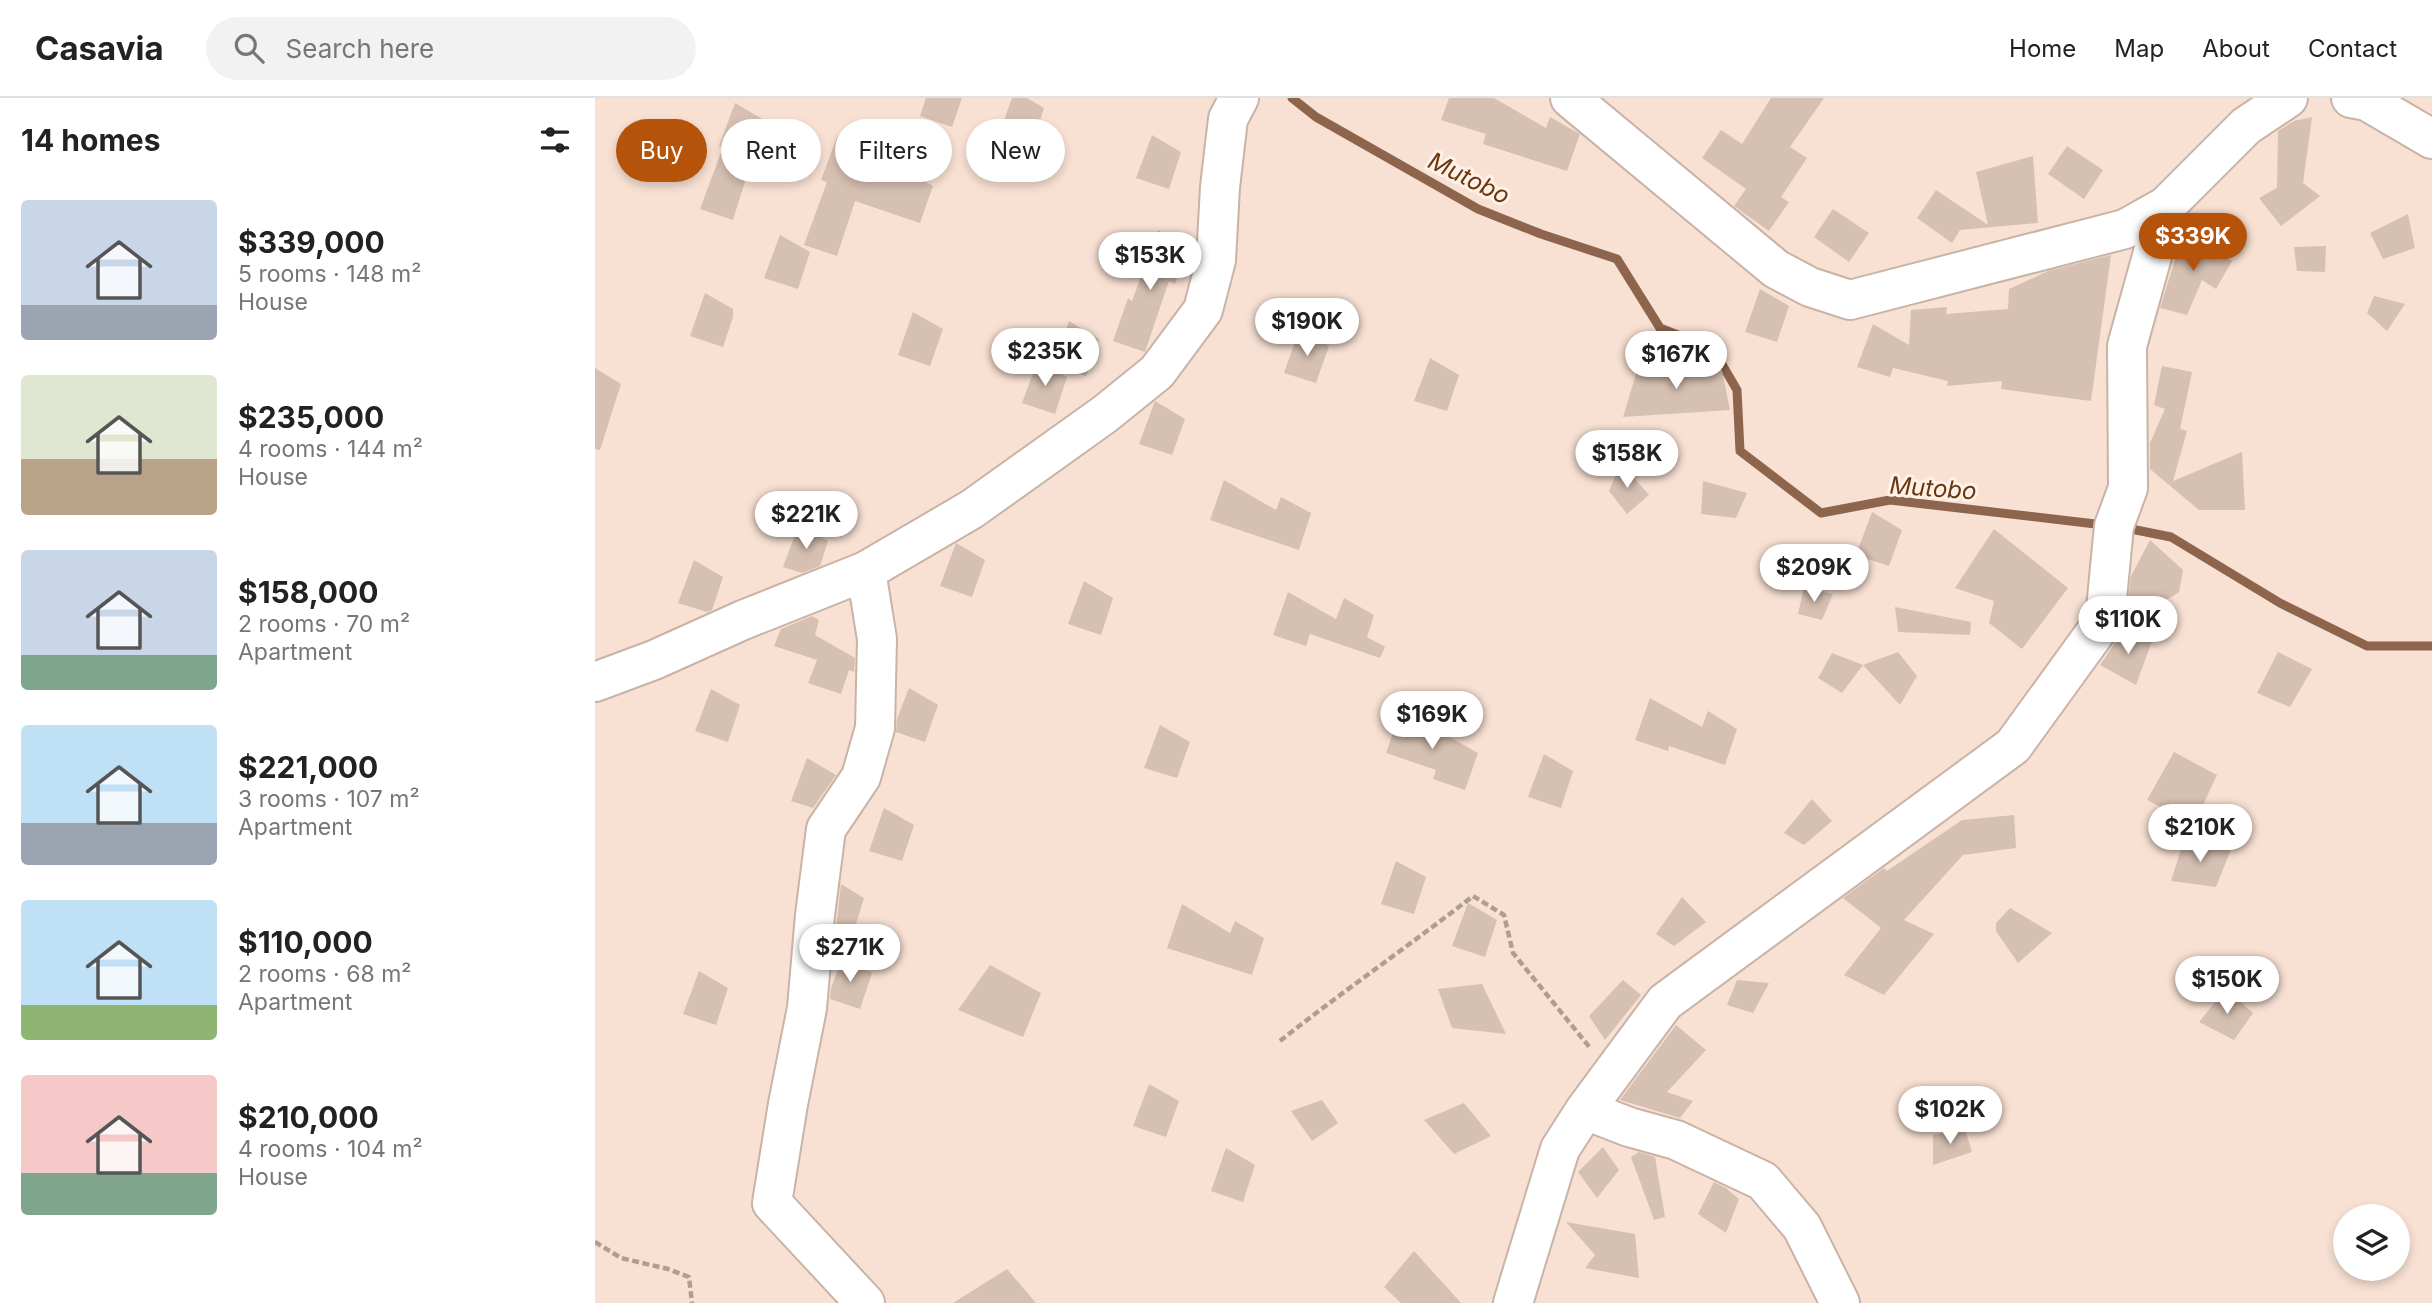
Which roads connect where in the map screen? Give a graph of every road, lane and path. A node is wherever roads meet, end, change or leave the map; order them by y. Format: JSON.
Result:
{"nodes":[{"id":1,"x":1239,"y":98,"type":"edge"},
{"id":2,"x":1570,"y":98,"type":"edge"},
{"id":3,"x":2288,"y":98,"type":"edge"},
{"id":4,"x":2351,"y":98,"type":"edge"},
{"id":5,"x":2432,"y":139,"type":"edge"},
{"id":6,"x":2167,"y":206,"type":"junction"},
{"id":7,"x":866,"y":571,"type":"junction"},
{"id":8,"x":595,"y":681,"type":"edge"},
{"id":9,"x":1280,"y":1041,"type":"dead end"},
{"id":10,"x":1611,"y":1075,"type":"junction"},
{"id":11,"x":1585,"y":1110,"type":"junction"},
{"id":12,"x":595,"y":1242,"type":"edge"},
{"id":13,"x":692,"y":1303,"type":"edge"},
{"id":14,"x":865,"y":1303,"type":"edge"},
{"id":15,"x":1513,"y":1303,"type":"edge"},
{"id":16,"x":1840,"y":1303,"type":"edge"}],
"edges":[{"from":1,"to":7,"type":"street"},
{"from":2,"to":6,"type":"street"},
{"from":3,"to":6,"type":"street"},
{"from":4,"to":5,"type":"street"},
{"from":6,"to":10,"type":"street"},
{"from":7,"to":8,"type":"street"},
{"from":7,"to":14,"type":"street"},
{"from":9,"to":10,"type":"path"},
{"from":10,"to":11,"type":"street"},
{"from":11,"to":15,"type":"street"},
{"from":11,"to":16,"type":"street"},
{"from":12,"to":13,"type":"path"}]}
